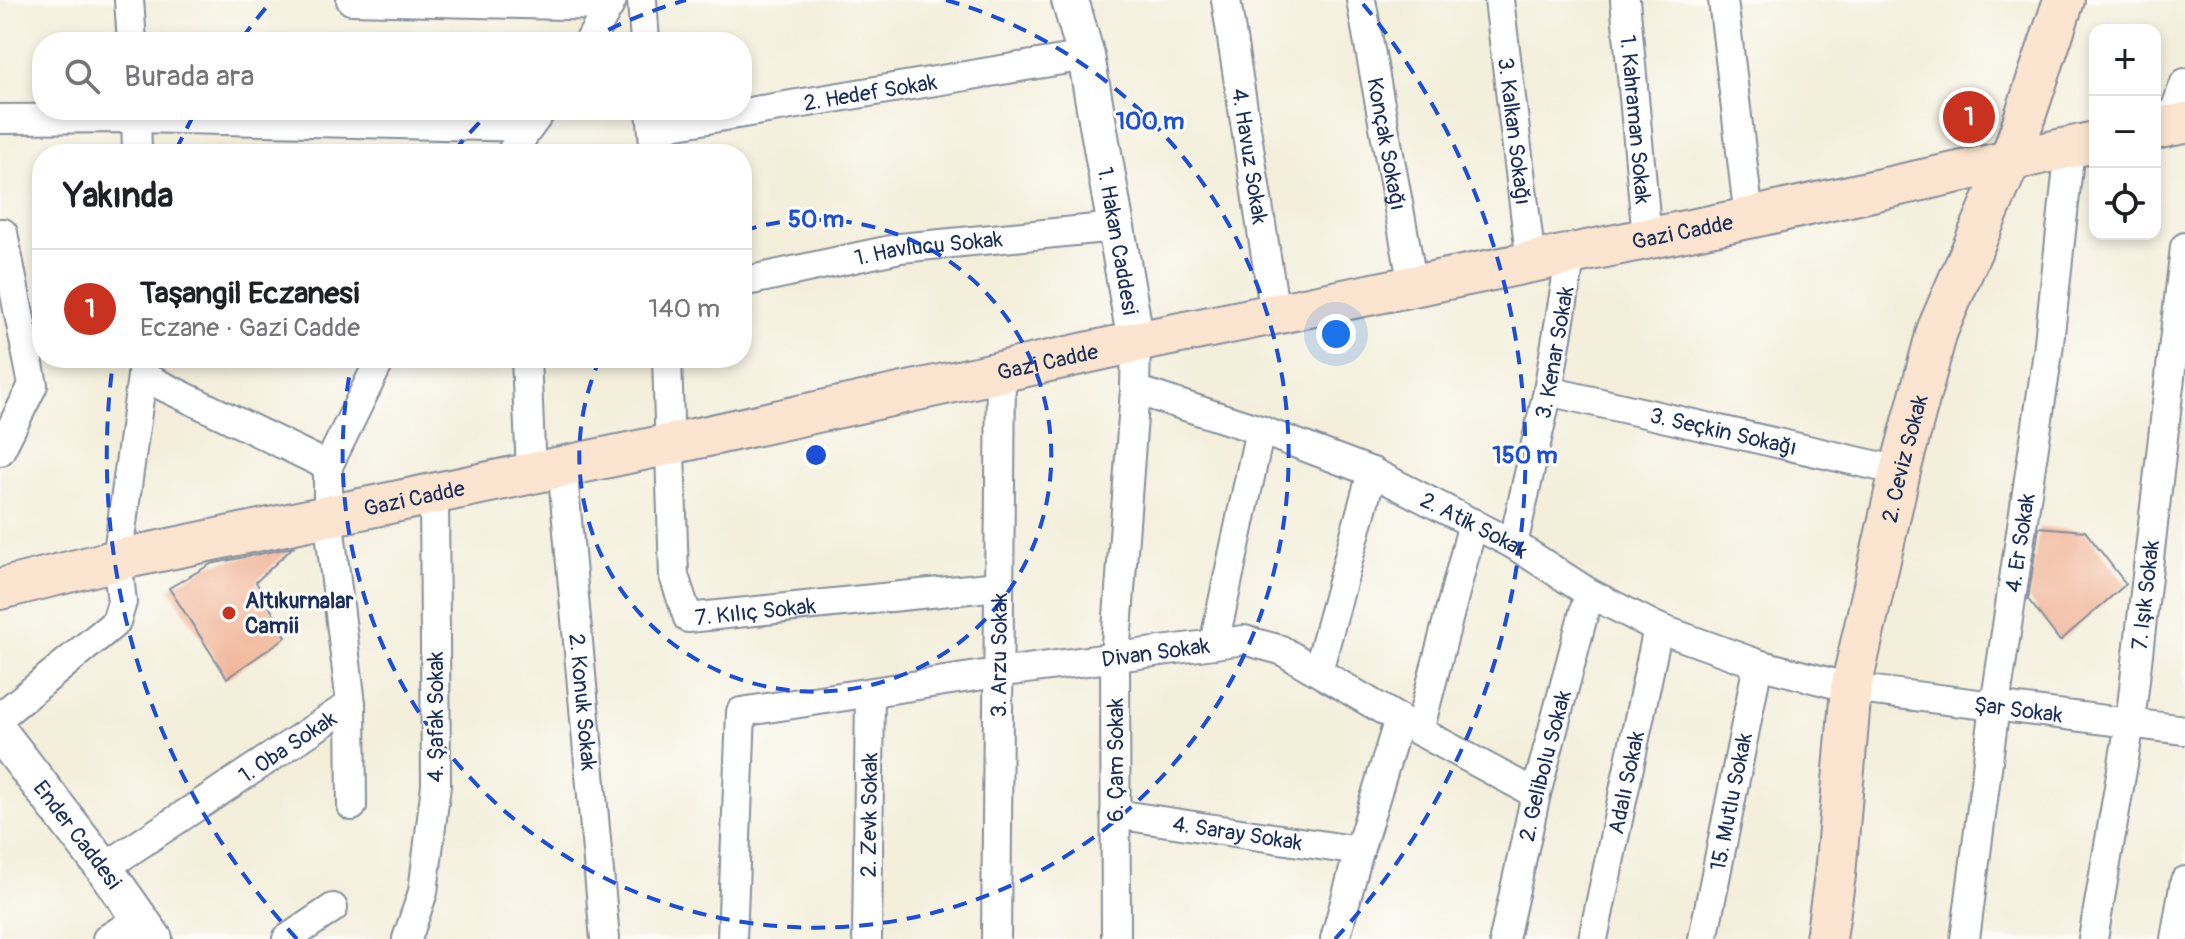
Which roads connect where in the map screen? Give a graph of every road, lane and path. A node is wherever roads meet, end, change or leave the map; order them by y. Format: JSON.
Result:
{"nodes":[{"id":1,"x":129,"y":0,"type":"edge"},
{"id":2,"x":351,"y":0,"type":"edge"},
{"id":3,"x":642,"y":0,"type":"edge"},
{"id":4,"x":1070,"y":0,"type":"edge"},
{"id":5,"x":1226,"y":0,"type":"edge"},
{"id":6,"x":1361,"y":0,"type":"edge"},
{"id":7,"x":1499,"y":0,"type":"edge"},
{"id":8,"x":1625,"y":0,"type":"edge"},
{"id":9,"x":1723,"y":0,"type":"edge"},
{"id":10,"x":2064,"y":0,"type":"edge"},
{"id":11,"x":611,"y":3,"type":"edge"},
{"id":12,"x":131,"y":32,"type":"edge"},
{"id":13,"x":595,"y":32,"type":"edge"},
{"id":14,"x":644,"y":32,"type":"edge"},
{"id":15,"x":1086,"y":56,"type":"junction"},
{"id":16,"x":2185,"y":83,"type":"edge"},
{"id":17,"x":752,"y":114,"type":"edge"},
{"id":18,"x":32,"y":118,"type":"edge"},
{"id":19,"x":0,"y":119,"type":"edge"},
{"id":20,"x":136,"y":120,"type":"edge"},
{"id":21,"x":535,"y":120,"type":"edge"},
{"id":22,"x":717,"y":120,"type":"edge"},
{"id":23,"x":2170,"y":126,"type":"edge"},
{"id":24,"x":653,"y":131,"type":"edge"},
{"id":25,"x":137,"y":144,"type":"edge"},
{"id":26,"x":517,"y":144,"type":"edge"},
{"id":27,"x":2083,"y":145,"type":"edge"},
{"id":28,"x":2010,"y":161,"type":"junction"},
{"id":29,"x":1749,"y":218,"type":"junction"},
{"id":30,"x":1116,"y":227,"type":"junction"},
{"id":31,"x":0,"y":233,"type":"edge"},
{"id":32,"x":1647,"y":238,"type":"junction"},
{"id":33,"x":2185,"y":247,"type":"edge"},
{"id":34,"x":1571,"y":254,"type":"junction"},
{"id":35,"x":1531,"y":262,"type":"junction"},
{"id":36,"x":752,"y":280,"type":"edge"},
{"id":37,"x":1413,"y":286,"type":"junction"},
{"id":38,"x":1275,"y":314,"type":"junction"},
{"id":39,"x":1136,"y":342,"type":"junction"},
{"id":40,"x":142,"y":368,"type":"edge"},
{"id":41,"x":144,"y":368,"type":"edge"},
{"id":42,"x":376,"y":368,"type":"edge"},
{"id":43,"x":528,"y":368,"type":"edge"},
{"id":44,"x":667,"y":368,"type":"edge"},
{"id":45,"x":1001,"y":371,"type":"junction"},
{"id":46,"x":1135,"y":390,"type":"junction"},
{"id":47,"x":1548,"y":391,"type":"junction"},
{"id":48,"x":1260,"y":430,"type":"junction"},
{"id":49,"x":671,"y":444,"type":"junction"},
{"id":50,"x":0,"y":451,"type":"edge"},
{"id":51,"x":328,"y":466,"type":"junction"},
{"id":52,"x":547,"y":468,"type":"junction"},
{"id":53,"x":1900,"y":471,"type":"junction"},
{"id":54,"x":1372,"y":472,"type":"junction"},
{"id":55,"x":434,"y":493,"type":"junction"},
{"id":56,"x":328,"y":515,"type":"junction"},
{"id":57,"x":1473,"y":523,"type":"junction"},
{"id":58,"x":1513,"y":544,"type":"junction"},
{"id":59,"x":117,"y":560,"type":"junction"},
{"id":60,"x":998,"y":586,"type":"junction"},
{"id":61,"x":0,"y":589,"type":"edge"},
{"id":62,"x":1589,"y":593,"type":"junction"},
{"id":63,"x":1658,"y":628,"type":"junction"},
{"id":64,"x":1214,"y":644,"type":"junction"},
{"id":65,"x":1115,"y":657,"type":"junction"},
{"id":66,"x":1758,"y":664,"type":"junction"},
{"id":67,"x":1318,"y":671,"type":"junction"},
{"id":68,"x":997,"y":673,"type":"junction"},
{"id":69,"x":1851,"y":688,"type":"junction"},
{"id":70,"x":870,"y":693,"type":"junction"},
{"id":71,"x":351,"y":704,"type":"junction"},
{"id":72,"x":1995,"y":706,"type":"junction"},
{"id":73,"x":0,"y":717,"type":"edge"},
{"id":74,"x":2130,"y":723,"type":"junction"},
{"id":75,"x":1409,"y":725,"type":"junction"},
{"id":76,"x":2185,"y":730,"type":"edge"},
{"id":77,"x":0,"y":733,"type":"edge"},
{"id":78,"x":1536,"y":794,"type":"junction"},
{"id":79,"x":352,"y":806,"type":"dead end"},
{"id":80,"x":1115,"y":814,"type":"junction"},
{"id":81,"x":1359,"y":851,"type":"junction"},
{"id":82,"x":104,"y":868,"type":"junction"},
{"id":83,"x":2185,"y":881,"type":"edge"},
{"id":84,"x":333,"y":908,"type":"dead end"},
{"id":85,"x":147,"y":928,"type":"edge"},
{"id":86,"x":107,"y":939,"type":"edge"},
{"id":87,"x":287,"y":939,"type":"edge"},
{"id":88,"x":407,"y":939,"type":"edge"},
{"id":89,"x":605,"y":939,"type":"edge"},
{"id":90,"x":732,"y":939,"type":"edge"},
{"id":91,"x":867,"y":939,"type":"edge"},
{"id":92,"x":996,"y":939,"type":"edge"},
{"id":93,"x":1116,"y":939,"type":"edge"},
{"id":94,"x":1335,"y":939,"type":"edge"},
{"id":95,"x":1504,"y":939,"type":"edge"},
{"id":96,"x":1593,"y":939,"type":"edge"},
{"id":97,"x":1703,"y":939,"type":"edge"},
{"id":98,"x":1826,"y":939,"type":"edge"},
{"id":99,"x":1965,"y":939,"type":"edge"},
{"id":100,"x":2093,"y":939,"type":"edge"},
{"id":101,"x":2175,"y":939,"type":"edge"}],
"edges":[{"from":1,"to":12,"type":"street"},
{"from":2,"to":11,"type":"street"},
{"from":3,"to":14,"type":"street"},
{"from":4,"to":15,"type":"street","name":"1. Hakan Caddesi"},
{"from":5,"to":38,"type":"street","name":"4. Havuz Sokak"},
{"from":6,"to":37,"type":"street","name":"Konçak Sokağı"},
{"from":7,"to":35,"type":"street","name":"3. Kalkan Sokağı"},
{"from":8,"to":32,"type":"street","name":"1. Kahraman Sokak"},
{"from":9,"to":29,"type":"street"},
{"from":10,"to":28,"type":"main road","name":"2. Ceviz Sokak"},
{"from":11,"to":13,"type":"street"},
{"from":15,"to":17,"type":"street","name":"2. Hedef Sokak"},
{"from":15,"to":30,"type":"street","name":"1. Hakan Caddesi"},
{"from":16,"to":23,"type":"street"},
{"from":18,"to":19,"type":"street"},
{"from":20,"to":25,"type":"street"},
{"from":21,"to":26,"type":"street"},
{"from":22,"to":24,"type":"street","name":"2. Hedef Sokak"},
{"from":27,"to":28,"type":"main road","name":"Gazi Cadde"},
{"from":27,"to":72,"type":"street","name":"4. Er Sokak"},
{"from":28,"to":29,"type":"main road","name":"Gazi Cadde"},
{"from":28,"to":53,"type":"main road","name":"2. Ceviz Sokak"},
{"from":29,"to":32,"type":"main road","name":"Gazi Cadde"},
{"from":30,"to":36,"type":"street","name":"1. Havlucu Sokak"},
{"from":30,"to":39,"type":"street","name":"1. Hakan Caddesi"},
{"from":31,"to":50,"type":"street"},
{"from":32,"to":34,"type":"main road","name":"Gazi Cadde"},
{"from":33,"to":74,"type":"street","name":"7. Işık Sokak"},
{"from":34,"to":35,"type":"main road","name":"Gazi Cadde"},
{"from":34,"to":47,"type":"street","name":"3. Kenar Sokak"},
{"from":35,"to":37,"type":"main road","name":"Gazi Cadde"},
{"from":37,"to":38,"type":"main road","name":"Gazi Cadde"},
{"from":38,"to":39,"type":"main road","name":"Gazi Cadde"},
{"from":39,"to":45,"type":"main road","name":"Gazi Cadde"},
{"from":39,"to":46,"type":"street"},
{"from":40,"to":59,"type":"street"},
{"from":41,"to":51,"type":"street"},
{"from":42,"to":51,"type":"street"},
{"from":43,"to":52,"type":"street","name":"2. Konuk Sokak"},
{"from":44,"to":49,"type":"street"},
{"from":45,"to":49,"type":"main road","name":"Gazi Cadde"},
{"from":45,"to":60,"type":"street","name":"3. Arzu Sokak"},
{"from":46,"to":48,"type":"street","name":"2. Atik Sokak"},
{"from":46,"to":65,"type":"street","name":"6. Çam Sokak"},
{"from":47,"to":53,"type":"street","name":"3. Seçkin Sokağı"},
{"from":47,"to":58,"type":"street","name":"3. Kenar Sokak"},
{"from":48,"to":54,"type":"street","name":"2. Atik Sokak"},
{"from":48,"to":64,"type":"street"},
{"from":49,"to":52,"type":"main road","name":"Gazi Cadde"},
{"from":49,"to":60,"type":"street","name":"7. Kılıç Sokak"},
{"from":51,"to":56,"type":"street","name":"1. Oba Sokak"},
{"from":52,"to":55,"type":"main road","name":"Gazi Cadde"},
{"from":52,"to":89,"type":"street","name":"2. Konuk Sokak"},
{"from":53,"to":69,"type":"main road","name":"2. Ceviz Sokak"},
{"from":54,"to":57,"type":"street","name":"2. Atik Sokak"},
{"from":54,"to":67,"type":"street"},
{"from":55,"to":56,"type":"main road","name":"Gazi Cadde"},
{"from":55,"to":88,"type":"street","name":"4. Şafak Sokak"},
{"from":56,"to":59,"type":"main road","name":"Gazi Cadde"},
{"from":56,"to":71,"type":"street","name":"1. Oba Sokak"},
{"from":57,"to":58,"type":"street","name":"2. Atik Sokak"},
{"from":57,"to":75,"type":"street"},
{"from":58,"to":62,"type":"street","name":"2. Atik Sokak"},
{"from":59,"to":61,"type":"main road","name":"Gazi Cadde"},
{"from":59,"to":73,"type":"street"},
{"from":60,"to":68,"type":"street","name":"3. Arzu Sokak"},
{"from":62,"to":63,"type":"street","name":"2. Atik Sokak"},
{"from":62,"to":78,"type":"street","name":"2. Gelibolu Sokak"},
{"from":63,"to":66,"type":"street","name":"2. Atik Sokak"},
{"from":63,"to":96,"type":"street","name":"Adalı Sokak"},
{"from":64,"to":65,"type":"street","name":"Divan Sokak"},
{"from":64,"to":67,"type":"street","name":"Divan Sokak"},
{"from":65,"to":68,"type":"street","name":"Divan Sokak"},
{"from":65,"to":80,"type":"street","name":"6. Çam Sokak"},
{"from":66,"to":69,"type":"street","name":"2. Atik Sokak"},
{"from":66,"to":97,"type":"street","name":"15. Mutlu Sokak"},
{"from":67,"to":75,"type":"street","name":"Divan Sokak"},
{"from":68,"to":70,"type":"street","name":"Divan Sokak"},
{"from":68,"to":92,"type":"street","name":"3. Arzu Sokak"},
{"from":69,"to":72,"type":"street","name":"Şar Sokak"},
{"from":69,"to":98,"type":"main road","name":"2. Ceviz Sokak"},
{"from":70,"to":90,"type":"street","name":"Divan Sokak"},
{"from":70,"to":91,"type":"street","name":"2. Zevk Sokak"},
{"from":71,"to":79,"type":"street"},
{"from":71,"to":82,"type":"street","name":"1. Oba Sokak"},
{"from":72,"to":74,"type":"street","name":"Şar Sokak"},
{"from":72,"to":99,"type":"street","name":"4. Er Sokak"},
{"from":74,"to":76,"type":"street","name":"Şar Sokak"},
{"from":74,"to":100,"type":"street","name":"7. Işık Sokak"},
{"from":75,"to":78,"type":"street","name":"Divan Sokak"},
{"from":75,"to":81,"type":"street"},
{"from":77,"to":82,"type":"street","name":"Ender Caddesi"},
{"from":78,"to":95,"type":"street","name":"2. Gelibolu Sokak"},
{"from":80,"to":81,"type":"street","name":"4. Saray Sokak"},
{"from":80,"to":93,"type":"street","name":"6. Çam Sokak"},
{"from":81,"to":94,"type":"street"},
{"from":82,"to":85,"type":"street","name":"Ender Caddesi"},
{"from":83,"to":101,"type":"street"},
{"from":84,"to":87,"type":"street"},
{"from":85,"to":86,"type":"street"}]}
